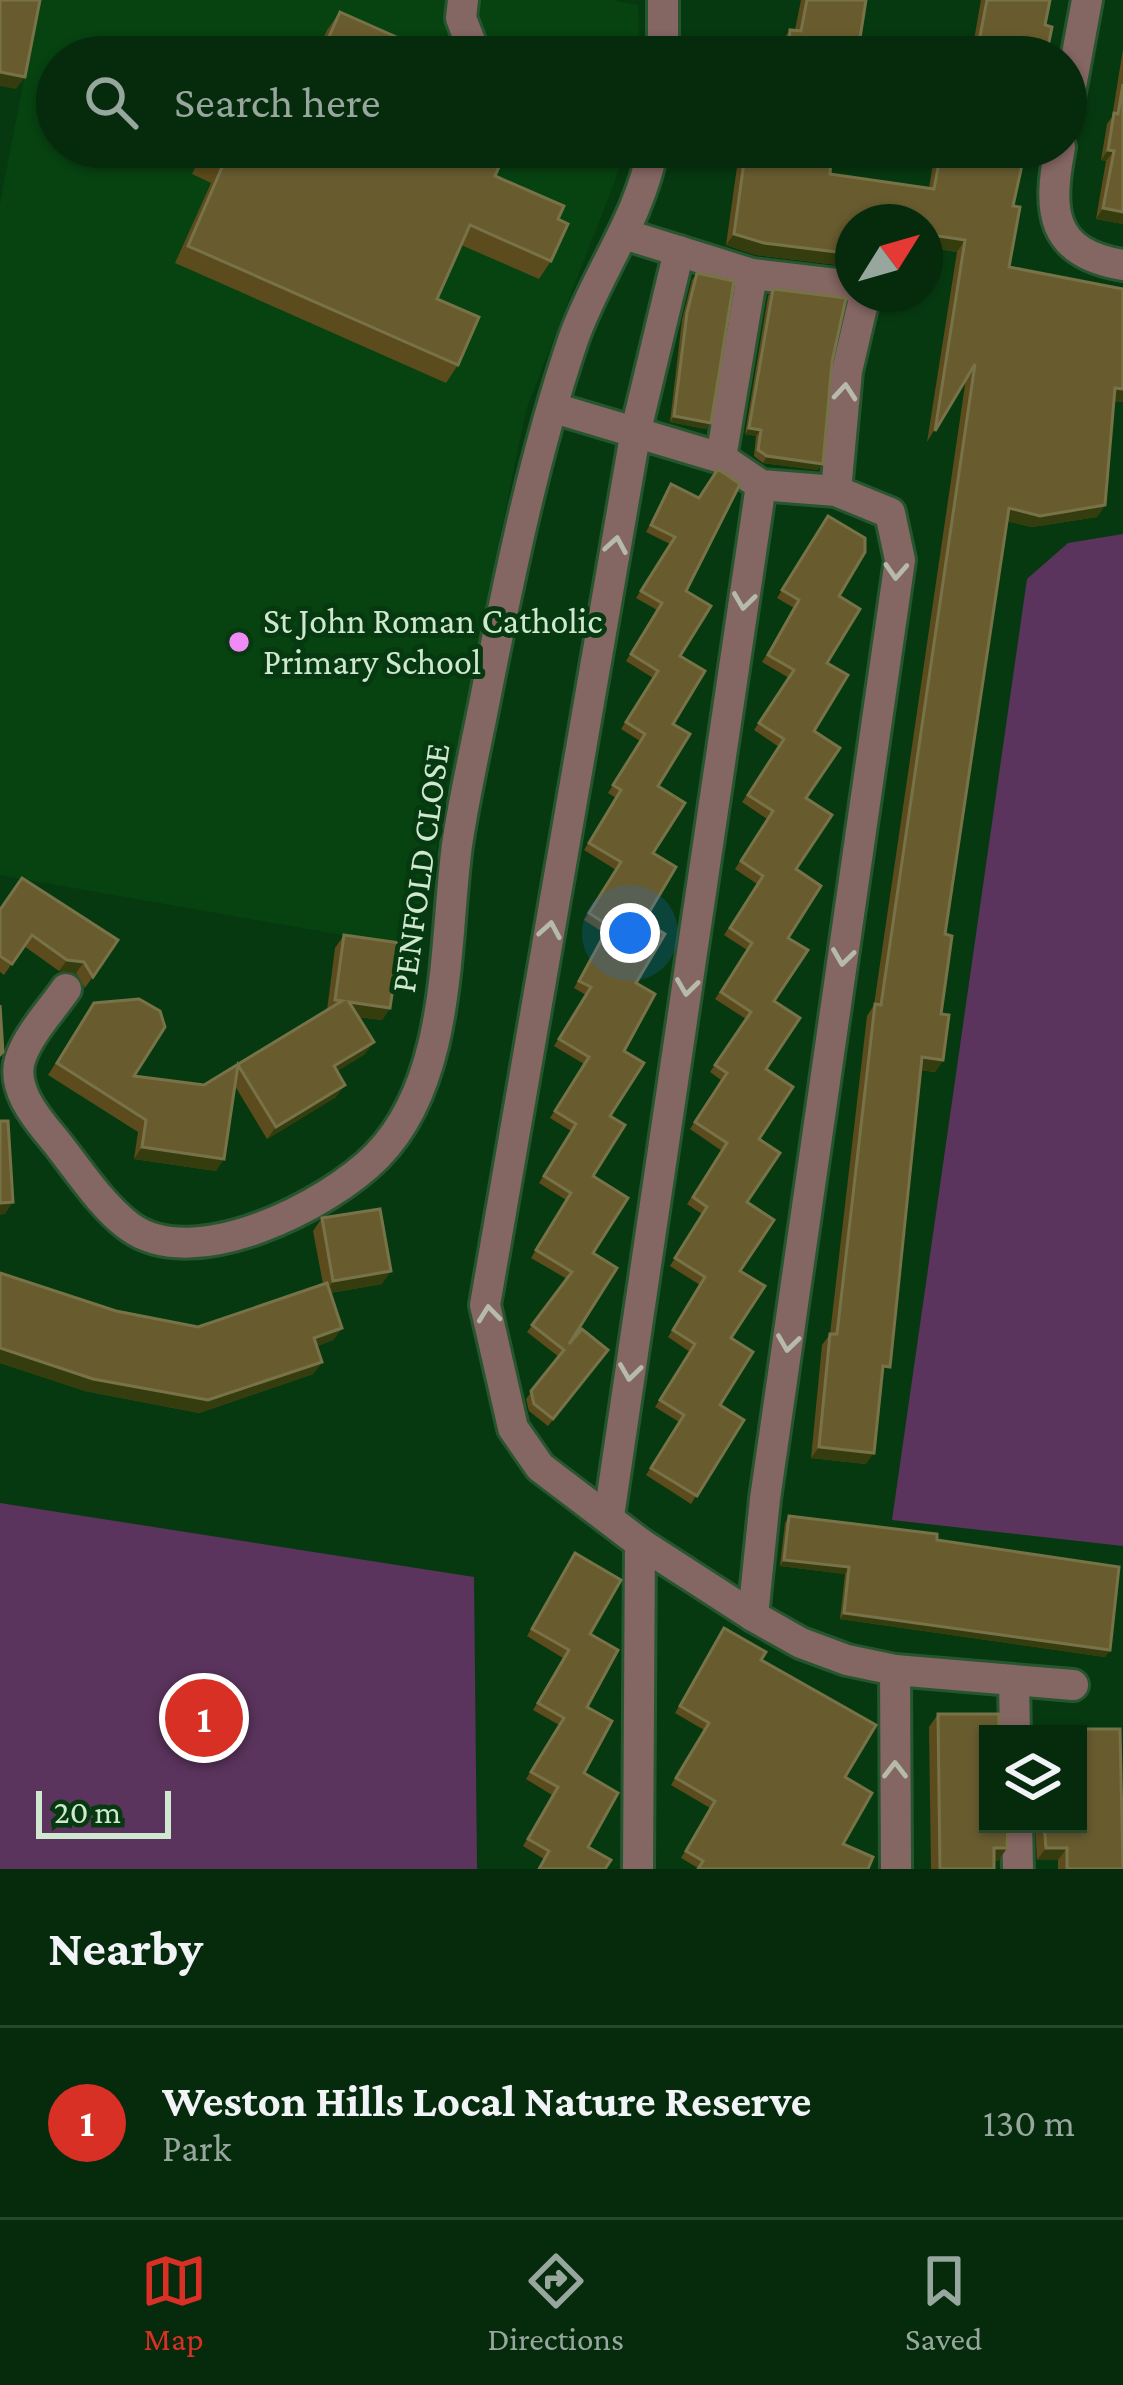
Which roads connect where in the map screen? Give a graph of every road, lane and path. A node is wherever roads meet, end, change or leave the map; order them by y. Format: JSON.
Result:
{"nodes":[{"id":1,"x":463,"y":0,"type":"edge"},
{"id":2,"x":663,"y":0,"type":"edge"},
{"id":3,"x":1087,"y":0,"type":"edge"},
{"id":4,"x":468,"y":36,"type":"edge"},
{"id":5,"x":663,"y":36,"type":"edge"},
{"id":6,"x":1080,"y":36,"type":"edge"},
{"id":7,"x":649,"y":168,"type":"edge"},
{"id":8,"x":1057,"y":168,"type":"edge"},
{"id":9,"x":624,"y":234,"type":"junction"},
{"id":10,"x":679,"y":251,"type":"junction"},
{"id":11,"x":1123,"y":265,"type":"edge"},
{"id":12,"x":752,"y":274,"type":"junction"},
{"id":13,"x":835,"y":284,"type":"edge"},
{"id":14,"x":861,"y":312,"type":"edge"},
{"id":15,"x":554,"y":408,"type":"junction"},
{"id":16,"x":636,"y":430,"type":"junction"},
{"id":17,"x":721,"y":458,"type":"junction"},
{"id":18,"x":761,"y":485,"type":"junction"},
{"id":19,"x":836,"y":491,"type":"junction"},
{"id":20,"x":66,"y":989,"type":"dead end"},
{"id":21,"x":609,"y":1516,"type":"junction"},
{"id":22,"x":640,"y":1543,"type":"junction"},
{"id":23,"x":753,"y":1616,"type":"junction"},
{"id":24,"x":895,"y":1670,"type":"junction"},
{"id":25,"x":1014,"y":1682,"type":"junction"},
{"id":26,"x":1073,"y":1685,"type":"dead end"},
{"id":27,"x":1015,"y":1725,"type":"edge"},
{"id":28,"x":1017,"y":1833,"type":"edge"},
{"id":29,"x":638,"y":1869,"type":"edge"},
{"id":30,"x":896,"y":1869,"type":"edge"},
{"id":31,"x":1018,"y":1869,"type":"edge"}],
"edges":[{"from":1,"to":4,"type":"street"},
{"from":2,"to":5,"type":"street"},
{"from":3,"to":6,"type":"street"},
{"from":7,"to":9,"type":"street","name":"PENFOLD CLOSE"},
{"from":8,"to":11,"type":"street"},
{"from":9,"to":10,"type":"street"},
{"from":9,"to":15,"type":"street","name":"PENFOLD CLOSE"},
{"from":10,"to":12,"type":"street"},
{"from":10,"to":16,"type":"street"},
{"from":12,"to":13,"type":"street"},
{"from":12,"to":17,"type":"street"},
{"from":19,"to":14,"type":"street","one_way":true},
{"from":15,"to":16,"type":"street"},
{"from":15,"to":20,"type":"street","name":"PENFOLD CLOSE"},
{"from":16,"to":17,"type":"street"},
{"from":21,"to":16,"type":"street","one_way":true},
{"from":17,"to":18,"type":"street"},
{"from":18,"to":19,"type":"street"},
{"from":18,"to":21,"type":"street","one_way":true},
{"from":19,"to":23,"type":"street","one_way":true},
{"from":21,"to":22,"type":"street"},
{"from":22,"to":23,"type":"street"},
{"from":22,"to":29,"type":"street"},
{"from":23,"to":24,"type":"street"},
{"from":24,"to":25,"type":"street"},
{"from":30,"to":24,"type":"street","one_way":true},
{"from":25,"to":26,"type":"street"},
{"from":25,"to":27,"type":"street"},
{"from":28,"to":31,"type":"street"}]}
